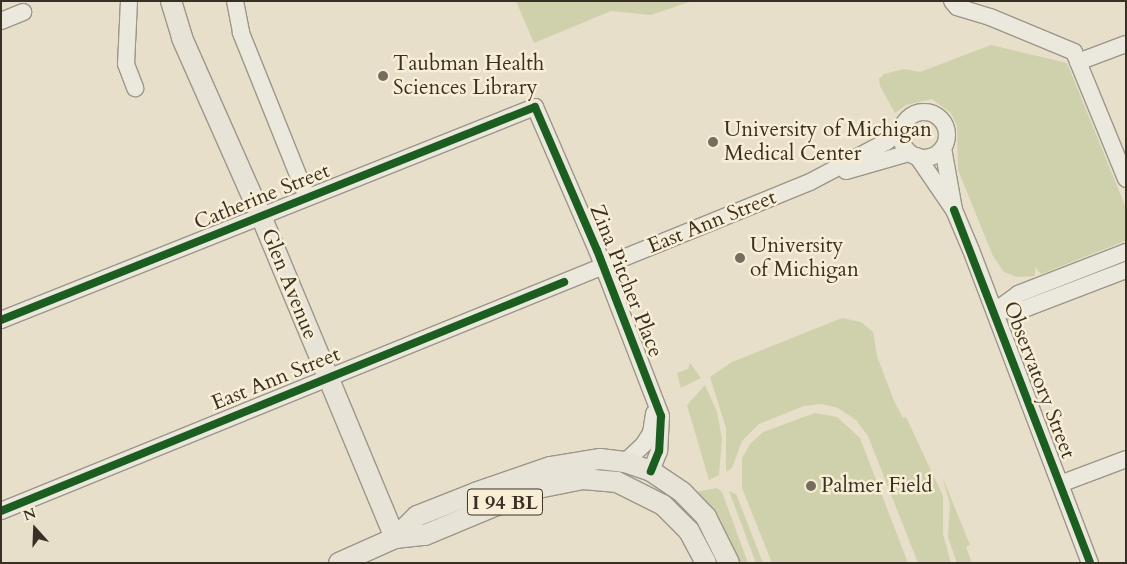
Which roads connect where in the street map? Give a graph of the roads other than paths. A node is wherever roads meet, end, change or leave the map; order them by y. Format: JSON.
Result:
{"nodes":[{"id":1,"x":129,"y":1,"type":"edge"},
{"id":2,"x":171,"y":1,"type":"edge"},
{"id":3,"x":235,"y":1,"type":"edge"},
{"id":4,"x":952,"y":1,"type":"edge"},
{"id":5,"x":23,"y":12,"type":"dead end"},
{"id":6,"x":1,"y":21,"type":"edge"},
{"id":7,"x":1126,"y":44,"type":"edge"},
{"id":8,"x":1078,"y":62,"type":"junction"},
{"id":9,"x":135,"y":88,"type":"dead end"},
{"id":10,"x":536,"y":106,"type":"joint"},
{"id":11,"x":901,"y":131,"type":"junction"},
{"id":12,"x":942,"y":148,"type":"junction"},
{"id":13,"x":913,"y":154,"type":"junction"},
{"id":14,"x":1126,"y":179,"type":"edge"},
{"id":15,"x":810,"y":182,"type":"junction"},
{"id":16,"x":307,"y":197,"type":"junction"},
{"id":17,"x":954,"y":210,"type":"junction"},
{"id":18,"x":261,"y":216,"type":"junction"},
{"id":19,"x":1126,"y":252,"type":"edge"},
{"id":20,"x":603,"y":267,"type":"junction"},
{"id":21,"x":1126,"y":270,"type":"edge"},
{"id":22,"x":995,"y":311,"type":"junction"},
{"id":23,"x":1,"y":320,"type":"edge"},
{"id":24,"x":327,"y":377,"type":"junction"},
{"id":25,"x":652,"y":391,"type":"junction"},
{"id":26,"x":1126,"y":459,"type":"edge"},
{"id":27,"x":625,"y":462,"type":"junction"},
{"id":28,"x":651,"y":471,"type":"junction"},
{"id":29,"x":618,"y":482,"type":"junction"},
{"id":30,"x":1060,"y":484,"type":"junction"},
{"id":31,"x":1,"y":511,"type":"edge"},
{"id":32,"x":395,"y":538,"type":"junction"},
{"id":33,"x":340,"y":563,"type":"edge"},
{"id":34,"x":706,"y":563,"type":"edge"},
{"id":35,"x":728,"y":563,"type":"edge"},
{"id":36,"x":1090,"y":563,"type":"edge"}],
"edges":[{"from":1,"to":9,"type":"street"},
{"from":2,"to":18,"type":"main road","name":"Glen Avenue"},
{"from":3,"to":16,"type":"street"},
{"from":4,"to":8,"type":"street"},
{"from":5,"to":6,"type":"street"},
{"from":7,"to":8,"type":"street"},
{"from":8,"to":14,"type":"street"},
{"from":10,"to":16,"type":"street","name":"Catherine Street"},
{"from":10,"to":20,"type":"street","name":"Zina Pitcher Place"},
{"from":11,"to":12,"type":"street"},
{"from":11,"to":13,"type":"street"},
{"from":11,"to":15,"type":"street","name":"East Ann Street"},
{"from":12,"to":13,"type":"street"},
{"from":12,"to":17,"type":"street","name":"Observatory Street"},
{"from":13,"to":15,"type":"street","name":"East Ann Street"},
{"from":13,"to":17,"type":"street","name":"Observatory Street"},
{"from":15,"to":20,"type":"street","name":"East Ann Street"},
{"from":16,"to":18,"type":"street","name":"Catherine Street"},
{"from":17,"to":22,"type":"street","name":"Observatory Street"},
{"from":18,"to":23,"type":"street","name":"Catherine Street"},
{"from":18,"to":24,"type":"main road","name":"Glen Avenue"},
{"from":19,"to":22,"type":"street"},
{"from":20,"to":24,"type":"street","name":"East Ann Street"},
{"from":20,"to":25,"type":"street","name":"Zina Pitcher Place"},
{"from":21,"to":22,"type":"street"},
{"from":22,"to":30,"type":"street","name":"Observatory Street"},
{"from":24,"to":31,"type":"street","name":"East Ann Street"},
{"from":24,"to":32,"type":"main road","name":"Glen Avenue"},
{"from":25,"to":27,"type":"street","name":"Zina Pitcher Place"},
{"from":25,"to":28,"type":"street","name":"Zina Pitcher Place"},
{"from":26,"to":30,"type":"street"},
{"from":27,"to":28,"type":"main road","number":"I 94 BL"},
{"from":27,"to":32,"type":"main road","number":"I 94 BL"},
{"from":28,"to":29,"type":"main road"},
{"from":28,"to":35,"type":"main road","number":"I 94 BL"},
{"from":29,"to":32,"type":"main road","number":"I 94 BL"},
{"from":29,"to":34,"type":"main road","number":"I 94 BL"},
{"from":30,"to":36,"type":"street","name":"Observatory Street"},
{"from":32,"to":33,"type":"main road","number":"I 94 BL"}]}
